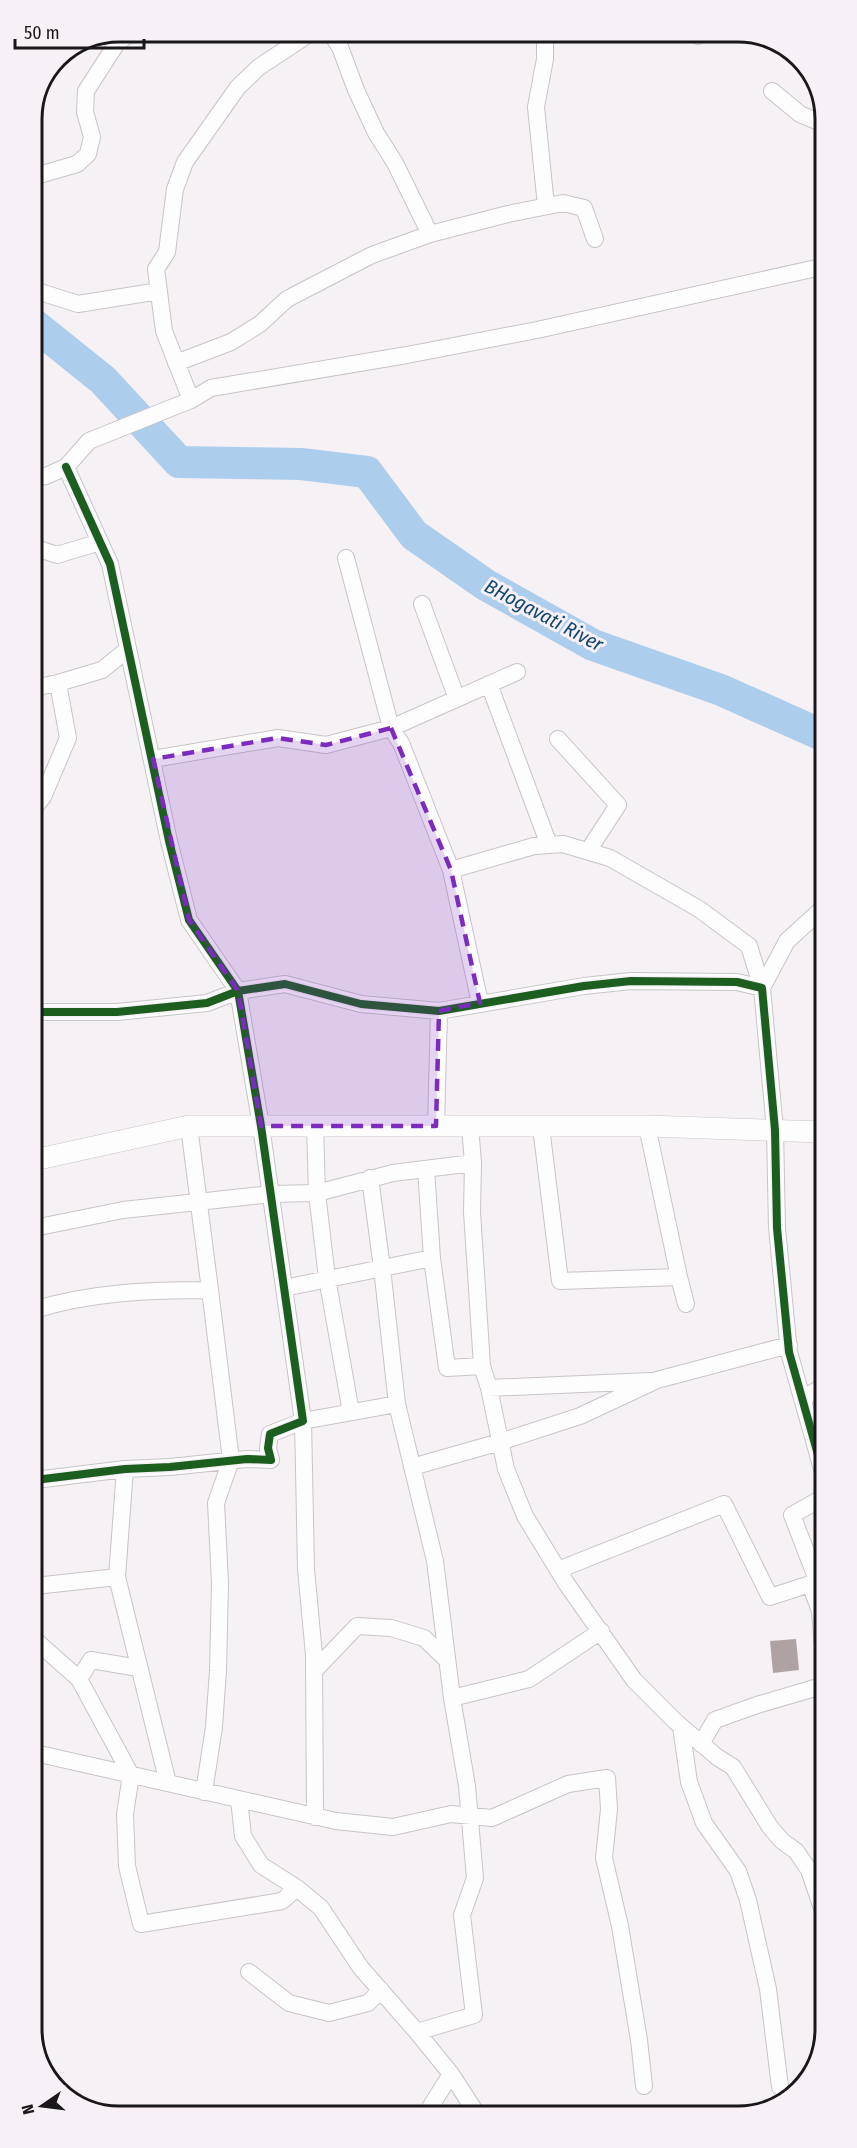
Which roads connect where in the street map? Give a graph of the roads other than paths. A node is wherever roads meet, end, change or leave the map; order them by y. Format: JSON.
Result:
{"nodes":[{"id":1,"x":118,"y":42,"type":"edge"},
{"id":2,"x":297,"y":42,"type":"edge"},
{"id":3,"x":337,"y":42,"type":"edge"},
{"id":4,"x":545,"y":42,"type":"edge"},
{"id":5,"x":772,"y":91,"type":"dead end"},
{"id":6,"x":815,"y":120,"type":"edge"},
{"id":7,"x":42,"y":174,"type":"edge"},
{"id":8,"x":546,"y":207,"type":"junction"},
{"id":9,"x":430,"y":234,"type":"junction"},
{"id":10,"x":595,"y":239,"type":"dead end"},
{"id":11,"x":815,"y":268,"type":"edge"},
{"id":12,"x":159,"y":291,"type":"junction"},
{"id":13,"x":42,"y":293,"type":"edge"},
{"id":14,"x":176,"y":363,"type":"junction"},
{"id":15,"x":191,"y":400,"type":"junction"},
{"id":16,"x":66,"y":467,"type":"junction"},
{"id":17,"x":42,"y":474,"type":"edge"},
{"id":18,"x":100,"y":542,"type":"junction"},
{"id":19,"x":42,"y":550,"type":"edge"},
{"id":20,"x":346,"y":558,"type":"dead end"},
{"id":21,"x":422,"y":603,"type":"dead end"},
{"id":22,"x":128,"y":649,"type":"junction"},
{"id":23,"x":517,"y":672,"type":"dead end"},
{"id":24,"x":58,"y":683,"type":"junction"},
{"id":25,"x":489,"y":684,"type":"junction"},
{"id":26,"x":42,"y":686,"type":"edge"},
{"id":27,"x":457,"y":699,"type":"junction"},
{"id":28,"x":391,"y":728,"type":"junction"},
{"id":29,"x":558,"y":739,"type":"dead end"},
{"id":30,"x":153,"y":759,"type":"junction"},
{"id":31,"x":42,"y":798,"type":"edge"},
{"id":32,"x":549,"y":845,"type":"junction"},
{"id":33,"x":588,"y":851,"type":"junction"},
{"id":34,"x":451,"y":870,"type":"junction"},
{"id":35,"x":815,"y":915,"type":"edge"},
{"id":36,"x":762,"y":988,"type":"junction"},
{"id":37,"x":238,"y":991,"type":"junction"},
{"id":38,"x":480,"y":1004,"type":"junction"},
{"id":39,"x":439,"y":1011,"type":"junction"},
{"id":40,"x":42,"y":1012,"type":"edge"},
{"id":41,"x":189,"y":1126,"type":"junction"},
{"id":42,"x":261,"y":1126,"type":"junction"},
{"id":43,"x":315,"y":1126,"type":"junction"},
{"id":44,"x":436,"y":1126,"type":"junction"},
{"id":45,"x":470,"y":1126,"type":"junction"},
{"id":46,"x":647,"y":1126,"type":"junction"},
{"id":47,"x":541,"y":1127,"type":"junction"},
{"id":48,"x":775,"y":1130,"type":"junction"},
{"id":49,"x":815,"y":1132,"type":"edge"},
{"id":50,"x":42,"y":1158,"type":"edge"},
{"id":51,"x":473,"y":1163,"type":"junction"},
{"id":52,"x":426,"y":1169,"type":"junction"},
{"id":53,"x":370,"y":1178,"type":"junction"},
{"id":54,"x":317,"y":1193,"type":"junction"},
{"id":55,"x":271,"y":1194,"type":"junction"},
{"id":56,"x":199,"y":1203,"type":"junction"},
{"id":57,"x":42,"y":1226,"type":"edge"},
{"id":58,"x":432,"y":1257,"type":"junction"},
{"id":59,"x":382,"y":1268,"type":"junction"},
{"id":60,"x":679,"y":1277,"type":"junction"},
{"id":61,"x":327,"y":1278,"type":"junction"},
{"id":62,"x":284,"y":1288,"type":"junction"},
{"id":63,"x":210,"y":1290,"type":"junction"},
{"id":64,"x":686,"y":1304,"type":"dead end"},
{"id":65,"x":42,"y":1307,"type":"edge"},
{"id":66,"x":789,"y":1345,"type":"junction"},
{"id":67,"x":482,"y":1366,"type":"junction"},
{"id":68,"x":657,"y":1380,"type":"junction"},
{"id":69,"x":489,"y":1388,"type":"junction"},
{"id":70,"x":815,"y":1391,"type":"edge"},
{"id":71,"x":802,"y":1399,"type":"junction"},
{"id":72,"x":397,"y":1404,"type":"junction"},
{"id":73,"x":351,"y":1412,"type":"junction"},
{"id":74,"x":303,"y":1421,"type":"junction"},
{"id":75,"x":500,"y":1442,"type":"junction"},
{"id":76,"x":815,"y":1444,"type":"edge"},
{"id":77,"x":231,"y":1460,"type":"junction"},
{"id":78,"x":412,"y":1467,"type":"junction"},
{"id":79,"x":124,"y":1469,"type":"junction"},
{"id":80,"x":42,"y":1479,"type":"edge"},
{"id":81,"x":815,"y":1502,"type":"edge"},
{"id":82,"x":558,"y":1570,"type":"junction"},
{"id":83,"x":815,"y":1572,"type":"edge"},
{"id":84,"x":117,"y":1577,"type":"junction"},
{"id":85,"x":42,"y":1585,"type":"edge"},
{"id":86,"x":815,"y":1598,"type":"edge"},
{"id":87,"x":601,"y":1631,"type":"junction"},
{"id":88,"x":42,"y":1646,"type":"edge"},
{"id":89,"x":447,"y":1660,"type":"junction"},
{"id":90,"x":139,"y":1668,"type":"junction"},
{"id":91,"x":314,"y":1671,"type":"junction"},
{"id":92,"x":79,"y":1679,"type":"junction"},
{"id":93,"x":815,"y":1687,"type":"edge"},
{"id":94,"x":452,"y":1698,"type":"junction"},
{"id":95,"x":681,"y":1726,"type":"junction"},
{"id":96,"x":701,"y":1744,"type":"junction"},
{"id":97,"x":42,"y":1755,"type":"edge"},
{"id":98,"x":131,"y":1775,"type":"junction"},
{"id":99,"x":168,"y":1783,"type":"junction"},
{"id":100,"x":204,"y":1792,"type":"junction"},
{"id":101,"x":239,"y":1800,"type":"junction"},
{"id":102,"x":468,"y":1816,"type":"junction"},
{"id":103,"x":315,"y":1817,"type":"junction"},
{"id":104,"x":297,"y":1888,"type":"junction"},
{"id":105,"x":815,"y":1888,"type":"edge"},
{"id":106,"x":249,"y":1972,"type":"dead end"},
{"id":107,"x":381,"y":1990,"type":"junction"},
{"id":108,"x":417,"y":2032,"type":"junction"},
{"id":109,"x":451,"y":2074,"type":"junction"},
{"id":110,"x":644,"y":2086,"type":"dead end"},
{"id":111,"x":780,"y":2087,"type":"dead end"},
{"id":112,"x":431,"y":2106,"type":"edge"},
{"id":113,"x":472,"y":2106,"type":"edge"}],
"edges":[{"from":1,"to":7,"type":"street"},
{"from":2,"to":12,"type":"street"},
{"from":3,"to":9,"type":"street"},
{"from":4,"to":8,"type":"street"},
{"from":5,"to":6,"type":"street"},
{"from":8,"to":9,"type":"street"},
{"from":8,"to":10,"type":"street"},
{"from":9,"to":14,"type":"street"},
{"from":11,"to":15,"type":"street"},
{"from":12,"to":13,"type":"street"},
{"from":12,"to":14,"type":"street"},
{"from":14,"to":15,"type":"street"},
{"from":15,"to":16,"type":"street"},
{"from":16,"to":17,"type":"street"},
{"from":16,"to":18,"type":"street"},
{"from":18,"to":19,"type":"street"},
{"from":18,"to":22,"type":"street"},
{"from":20,"to":28,"type":"street"},
{"from":21,"to":27,"type":"street"},
{"from":22,"to":24,"type":"street"},
{"from":22,"to":30,"type":"street"},
{"from":23,"to":25,"type":"street"},
{"from":24,"to":26,"type":"street"},
{"from":24,"to":31,"type":"street"},
{"from":25,"to":27,"type":"street"},
{"from":25,"to":32,"type":"street"},
{"from":27,"to":28,"type":"street"},
{"from":28,"to":30,"type":"street"},
{"from":28,"to":34,"type":"street"},
{"from":29,"to":33,"type":"street"},
{"from":30,"to":37,"type":"street"},
{"from":32,"to":33,"type":"street"},
{"from":32,"to":34,"type":"street"},
{"from":33,"to":36,"type":"street"},
{"from":34,"to":38,"type":"street"},
{"from":35,"to":36,"type":"street"},
{"from":36,"to":38,"type":"street"},
{"from":36,"to":48,"type":"street"},
{"from":37,"to":39,"type":"street"},
{"from":37,"to":40,"type":"street"},
{"from":37,"to":42,"type":"street"},
{"from":38,"to":39,"type":"street"},
{"from":39,"to":44,"type":"street"},
{"from":41,"to":42,"type":"street"},
{"from":41,"to":50,"type":"street"},
{"from":41,"to":56,"type":"street"},
{"from":42,"to":43,"type":"street"},
{"from":42,"to":55,"type":"street"},
{"from":43,"to":44,"type":"street"},
{"from":43,"to":54,"type":"street"},
{"from":44,"to":45,"type":"street"},
{"from":45,"to":47,"type":"street"},
{"from":45,"to":51,"type":"street"},
{"from":46,"to":47,"type":"street"},
{"from":46,"to":48,"type":"street"},
{"from":46,"to":60,"type":"street"},
{"from":47,"to":60,"type":"street"},
{"from":48,"to":49,"type":"street"},
{"from":48,"to":66,"type":"street"},
{"from":51,"to":52,"type":"street"},
{"from":51,"to":67,"type":"street"},
{"from":52,"to":53,"type":"street"},
{"from":52,"to":58,"type":"street"},
{"from":53,"to":54,"type":"street"},
{"from":53,"to":59,"type":"street"},
{"from":54,"to":55,"type":"street"},
{"from":54,"to":61,"type":"street"},
{"from":55,"to":56,"type":"street"},
{"from":55,"to":62,"type":"street"},
{"from":56,"to":57,"type":"street"},
{"from":56,"to":63,"type":"street"},
{"from":58,"to":59,"type":"street"},
{"from":58,"to":67,"type":"street"},
{"from":59,"to":61,"type":"street"},
{"from":59,"to":72,"type":"street"},
{"from":60,"to":64,"type":"street"},
{"from":61,"to":62,"type":"street"},
{"from":61,"to":73,"type":"street"},
{"from":62,"to":74,"type":"street"},
{"from":63,"to":65,"type":"street"},
{"from":63,"to":77,"type":"street"},
{"from":66,"to":68,"type":"street"},
{"from":66,"to":71,"type":"street"},
{"from":67,"to":69,"type":"street"},
{"from":68,"to":69,"type":"street"},
{"from":68,"to":75,"type":"street"},
{"from":69,"to":75,"type":"street"},
{"from":70,"to":71,"type":"street"},
{"from":71,"to":76,"type":"street"},
{"from":72,"to":73,"type":"street"},
{"from":72,"to":78,"type":"street"},
{"from":73,"to":74,"type":"street"},
{"from":74,"to":77,"type":"street"},
{"from":74,"to":91,"type":"street"},
{"from":75,"to":78,"type":"street"},
{"from":75,"to":82,"type":"street"},
{"from":77,"to":79,"type":"street"},
{"from":77,"to":100,"type":"street"},
{"from":78,"to":89,"type":"street"},
{"from":79,"to":80,"type":"street"},
{"from":79,"to":84,"type":"street"},
{"from":81,"to":83,"type":"street"},
{"from":82,"to":86,"type":"street"},
{"from":82,"to":87,"type":"street"},
{"from":84,"to":85,"type":"street"},
{"from":84,"to":90,"type":"street"},
{"from":87,"to":94,"type":"street"},
{"from":87,"to":95,"type":"street"},
{"from":88,"to":92,"type":"street"},
{"from":89,"to":91,"type":"street"},
{"from":89,"to":94,"type":"street"},
{"from":90,"to":92,"type":"street"},
{"from":90,"to":99,"type":"street"},
{"from":91,"to":103,"type":"street"},
{"from":92,"to":98,"type":"street"},
{"from":93,"to":96,"type":"street"},
{"from":94,"to":102,"type":"street"},
{"from":95,"to":96,"type":"street"},
{"from":95,"to":111,"type":"street"},
{"from":96,"to":105,"type":"street"},
{"from":97,"to":98,"type":"street"},
{"from":98,"to":99,"type":"street"},
{"from":98,"to":104,"type":"street"},
{"from":99,"to":100,"type":"street"},
{"from":100,"to":101,"type":"street"},
{"from":101,"to":103,"type":"street"},
{"from":101,"to":104,"type":"street"},
{"from":102,"to":103,"type":"street"},
{"from":102,"to":108,"type":"street"},
{"from":102,"to":110,"type":"street"},
{"from":104,"to":107,"type":"street"},
{"from":106,"to":107,"type":"street"},
{"from":107,"to":108,"type":"street"},
{"from":108,"to":109,"type":"street"},
{"from":109,"to":112,"type":"street"},
{"from":109,"to":113,"type":"street"}]}
